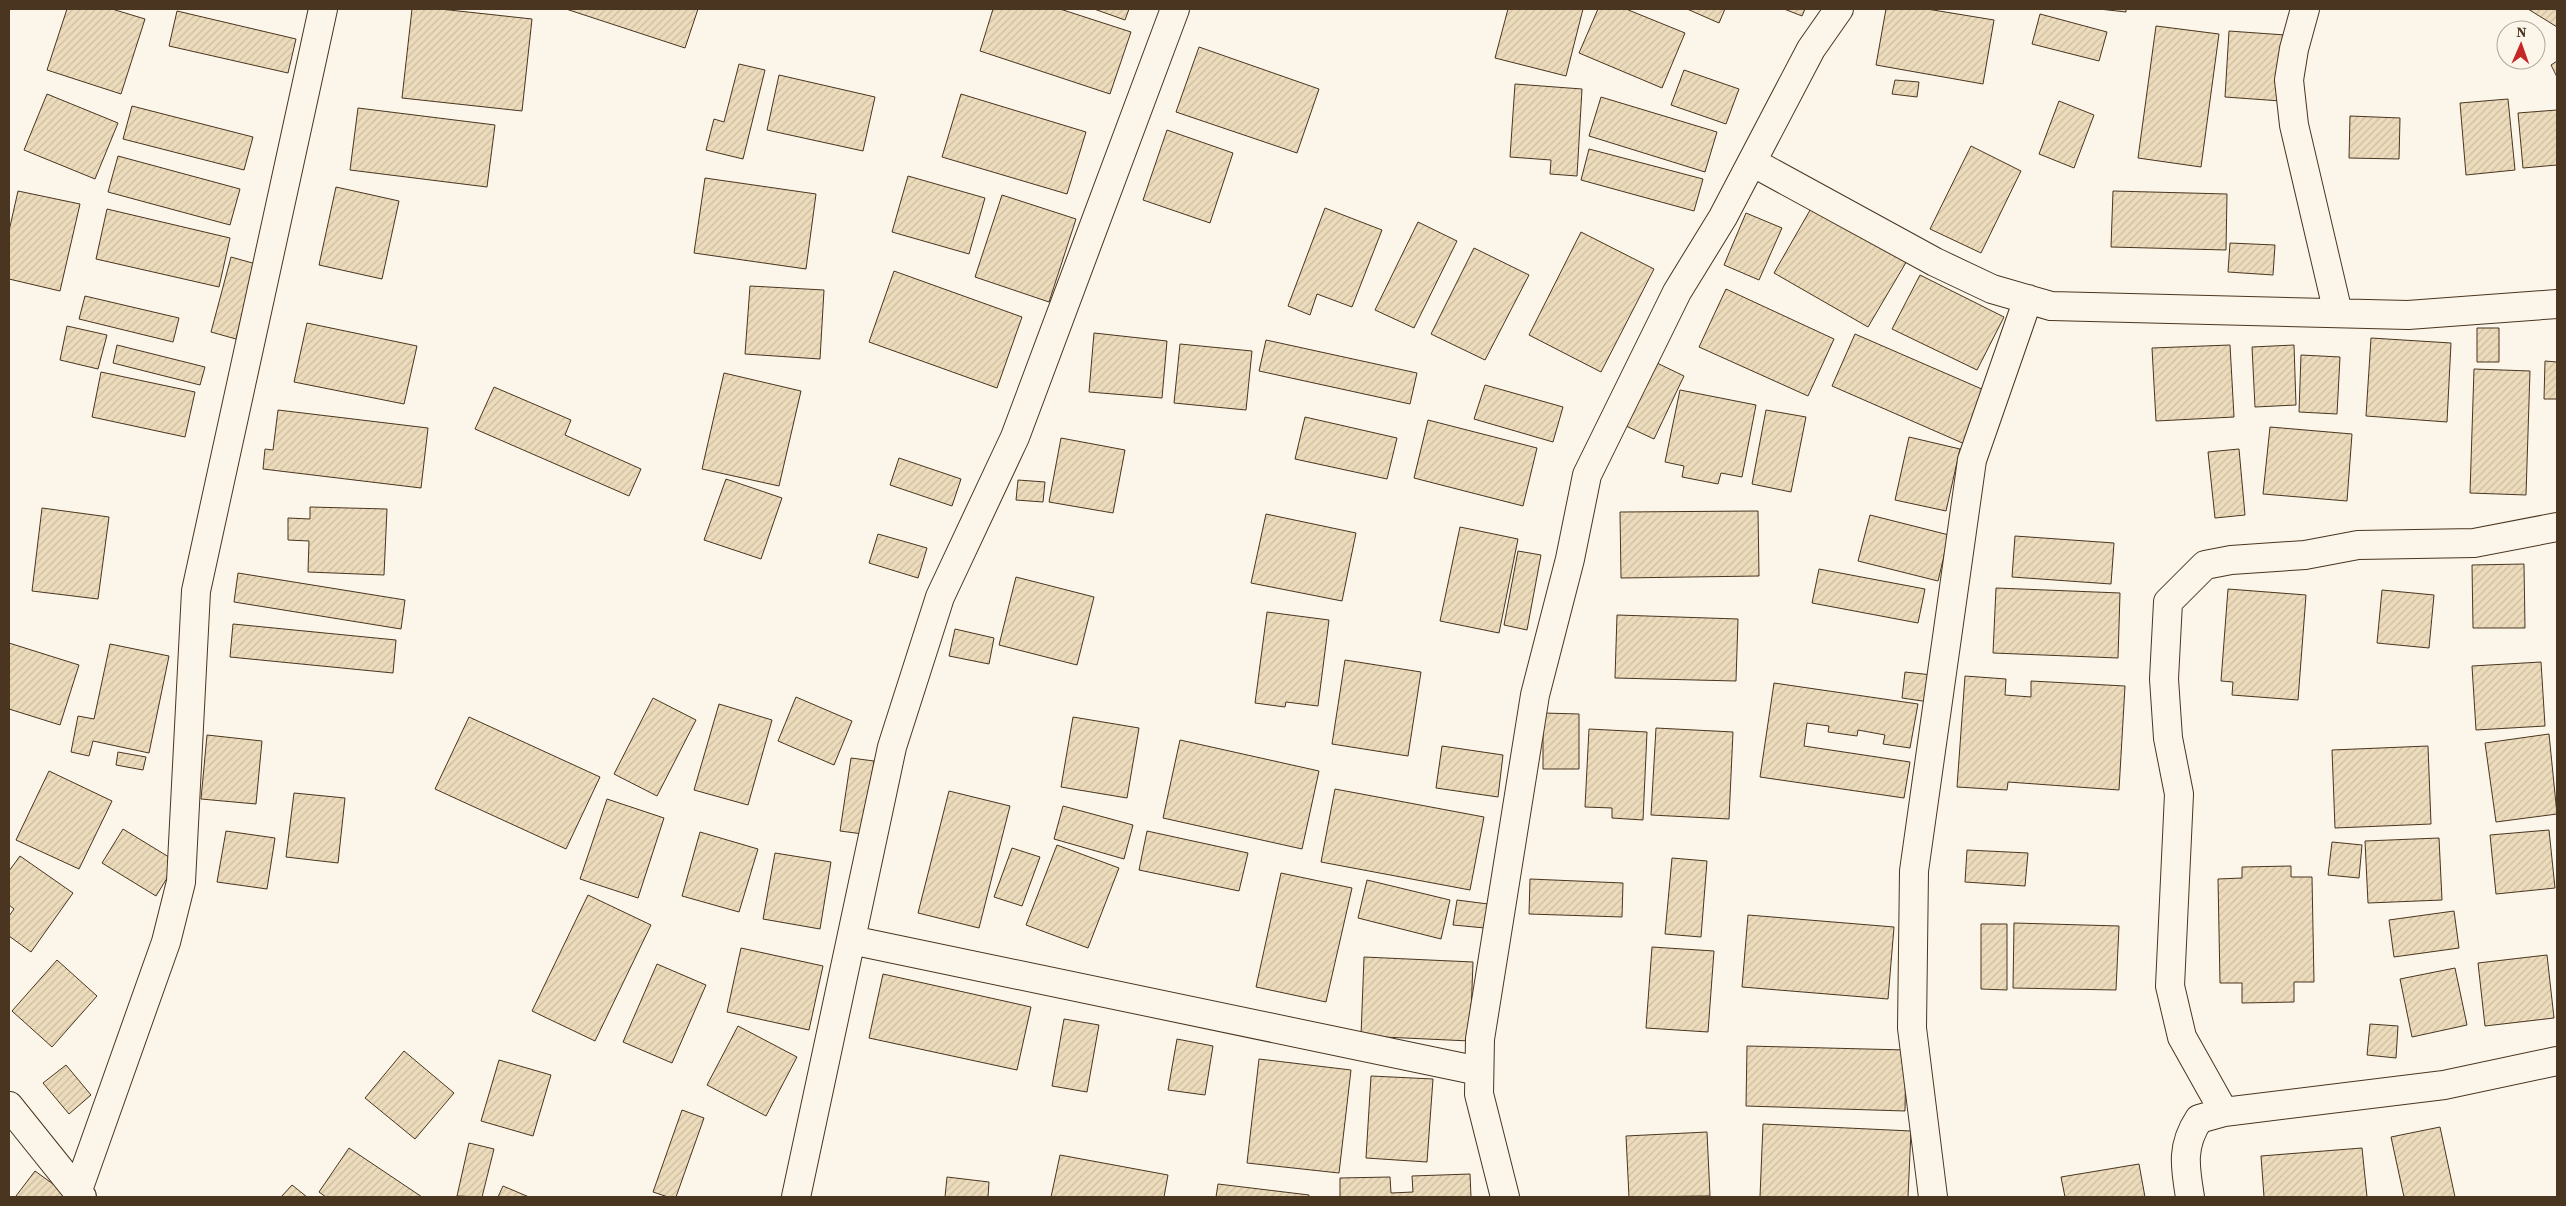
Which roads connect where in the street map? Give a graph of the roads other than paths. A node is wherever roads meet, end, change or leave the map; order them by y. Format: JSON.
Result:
{"nodes":[{"id":1,"x":323,"y":9,"type":"edge"},
{"id":2,"x":1175,"y":9,"type":"edge"},
{"id":3,"x":1838,"y":9,"type":"edge"},
{"id":4,"x":2305,"y":9,"type":"edge"},
{"id":5,"x":1752,"y":162,"type":"junction"},
{"id":6,"x":2028,"y":299,"type":"junction"},
{"id":7,"x":2557,"y":304,"type":"edge"},
{"id":8,"x":2338,"y":313,"type":"junction"},
{"id":9,"x":2557,"y":527,"type":"edge"},
{"id":10,"x":851,"y":940,"type":"junction"},
{"id":11,"x":2557,"y":1061,"type":"edge"},
{"id":12,"x":1480,"y":1071,"type":"junction"},
{"id":13,"x":9,"y":1106,"type":"edge"},
{"id":14,"x":2224,"y":1112,"type":"junction"},
{"id":15,"x":80,"y":1194,"type":"edge"},
{"id":16,"x":796,"y":1197,"type":"edge"},
{"id":17,"x":1505,"y":1197,"type":"edge"},
{"id":18,"x":1934,"y":1197,"type":"edge"},
{"id":19,"x":2190,"y":1197,"type":"edge"}],
"edges":[{"from":1,"to":15,"type":"street"},
{"from":2,"to":10,"type":"street"},
{"from":3,"to":5,"type":"street"},
{"from":4,"to":8,"type":"street"},
{"from":5,"to":6,"type":"street"},
{"from":5,"to":12,"type":"street"},
{"from":6,"to":8,"type":"street"},
{"from":6,"to":18,"type":"street"},
{"from":7,"to":8,"type":"street"},
{"from":9,"to":14,"type":"street"},
{"from":10,"to":12,"type":"street"},
{"from":10,"to":16,"type":"street"},
{"from":11,"to":14,"type":"street"},
{"from":12,"to":17,"type":"street"},
{"from":13,"to":15,"type":"street"},
{"from":14,"to":19,"type":"street"}]}
